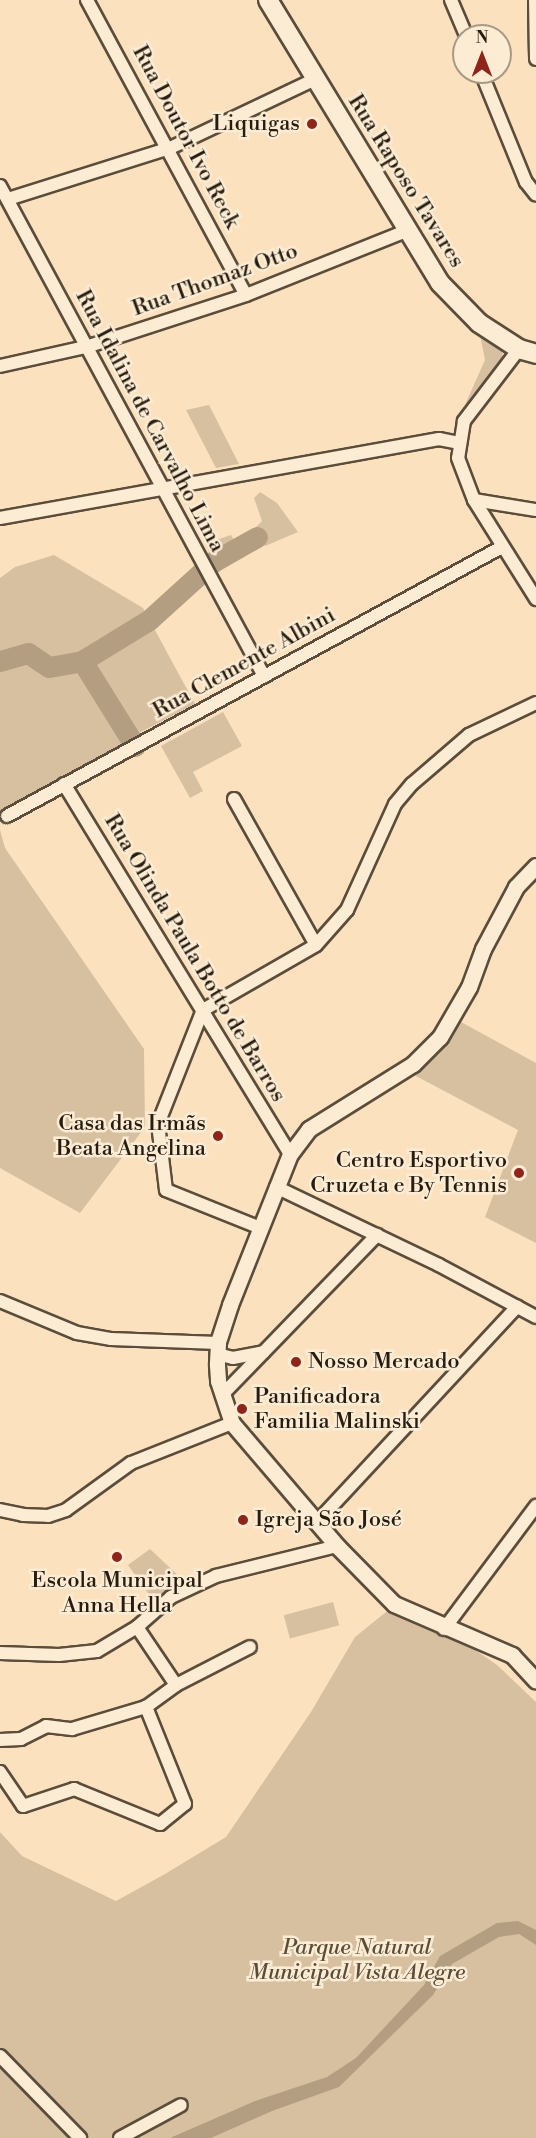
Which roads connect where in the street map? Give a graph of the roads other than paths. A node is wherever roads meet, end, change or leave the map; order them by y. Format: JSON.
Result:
{"nodes":[{"id":1,"x":87,"y":0,"type":"edge"},
{"id":2,"x":268,"y":0,"type":"edge"},
{"id":3,"x":451,"y":0,"type":"edge"},
{"id":4,"x":535,"y":0,"type":"edge"},
{"id":5,"x":461,"y":24,"type":"edge"},
{"id":6,"x":536,"y":59,"type":"edge"},
{"id":7,"x":315,"y":79,"type":"junction"},
{"id":8,"x":486,"y":84,"type":"edge"},
{"id":9,"x":170,"y":148,"type":"junction"},
{"id":10,"x":0,"y":186,"type":"edge"},
{"id":11,"x":536,"y":195,"type":"edge"},
{"id":12,"x":8,"y":199,"type":"junction"},
{"id":13,"x":406,"y":231,"type":"junction"},
{"id":14,"x":246,"y":295,"type":"junction"},
{"id":15,"x":86,"y":347,"type":"junction"},
{"id":16,"x":528,"y":351,"type":"edge"},
{"id":17,"x":0,"y":366,"type":"edge"},
{"id":18,"x":459,"y":443,"type":"junction"},
{"id":19,"x":163,"y":490,"type":"junction"},
{"id":20,"x":474,"y":500,"type":"junction"},
{"id":21,"x":536,"y":510,"type":"edge"},
{"id":22,"x":0,"y":518,"type":"edge"},
{"id":23,"x":500,"y":548,"type":"junction"},
{"id":24,"x":536,"y":599,"type":"edge"},
{"id":25,"x":264,"y":676,"type":"junction"},
{"id":26,"x":536,"y":703,"type":"edge"},
{"id":27,"x":64,"y":784,"type":"junction"},
{"id":28,"x":234,"y":799,"type":"dead end"},
{"id":29,"x":7,"y":816,"type":"dead end"},
{"id":30,"x":536,"y":866,"type":"edge"},
{"id":31,"x":316,"y":945,"type":"junction"},
{"id":32,"x":203,"y":1010,"type":"junction"},
{"id":33,"x":290,"y":1154,"type":"junction"},
{"id":34,"x":276,"y":1187,"type":"junction"},
{"id":35,"x":258,"y":1227,"type":"junction"},
{"id":36,"x":377,"y":1235,"type":"junction"},
{"id":37,"x":0,"y":1301,"type":"edge"},
{"id":38,"x":518,"y":1307,"type":"junction"},
{"id":39,"x":536,"y":1317,"type":"edge"},
{"id":40,"x":218,"y":1349,"type":"junction"},
{"id":41,"x":267,"y":1351,"type":"junction"},
{"id":42,"x":222,"y":1395,"type":"junction"},
{"id":43,"x":232,"y":1423,"type":"junction"},
{"id":44,"x":536,"y":1506,"type":"edge"},
{"id":45,"x":0,"y":1510,"type":"edge"},
{"id":46,"x":318,"y":1522,"type":"junction"},
{"id":47,"x":338,"y":1546,"type":"junction"},
{"id":48,"x":137,"y":1627,"type":"junction"},
{"id":49,"x":444,"y":1629,"type":"junction"},
{"id":50,"x":250,"y":1647,"type":"dead end"},
{"id":51,"x":0,"y":1653,"type":"edge"},
{"id":52,"x":536,"y":1681,"type":"edge"},
{"id":53,"x":176,"y":1685,"type":"junction"},
{"id":54,"x":146,"y":1707,"type":"junction"},
{"id":55,"x":0,"y":1740,"type":"edge"},
{"id":56,"x":0,"y":1773,"type":"edge"},
{"id":57,"x":0,"y":2056,"type":"edge"},
{"id":58,"x":182,"y":2105,"type":"dead end"},
{"id":59,"x":80,"y":2138,"type":"edge"},
{"id":60,"x":120,"y":2138,"type":"edge"}],
"edges":[{"from":1,"to":9,"type":"street","name":"Rua Doutor Ivo Reck"},
{"from":2,"to":7,"type":"main road","name":"Rua Raposo Tavares"},
{"from":3,"to":5,"type":"street"},
{"from":4,"to":6,"type":"street"},
{"from":7,"to":9,"type":"street"},
{"from":7,"to":13,"type":"main road","name":"Rua Raposo Tavares"},
{"from":8,"to":11,"type":"street"},
{"from":9,"to":12,"type":"street"},
{"from":9,"to":14,"type":"street","name":"Rua Doutor Ivo Reck"},
{"from":10,"to":12,"type":"street","name":"Rua Idalina de Carvalho Lima"},
{"from":12,"to":15,"type":"street","name":"Rua Idalina de Carvalho Lima"},
{"from":13,"to":14,"type":"street","name":"Rua Thomaz Otto"},
{"from":13,"to":16,"type":"main road","name":"Rua Raposo Tavares"},
{"from":14,"to":15,"type":"street","name":"Rua Thomaz Otto"},
{"from":15,"to":17,"type":"street","name":"Rua Thomaz Otto"},
{"from":15,"to":19,"type":"street","name":"Rua Idalina de Carvalho Lima"},
{"from":16,"to":18,"type":"street"},
{"from":18,"to":19,"type":"street"},
{"from":18,"to":20,"type":"street"},
{"from":19,"to":22,"type":"street"},
{"from":19,"to":25,"type":"street","name":"Rua Idalina de Carvalho Lima"},
{"from":20,"to":21,"type":"street"},
{"from":20,"to":23,"type":"street"},
{"from":23,"to":24,"type":"street"},
{"from":23,"to":25,"type":"street","name":"Rua Clemente Albini"},
{"from":25,"to":27,"type":"street","name":"Rua Clemente Albini"},
{"from":26,"to":31,"type":"street"},
{"from":27,"to":29,"type":"street","name":"Rua Clemente Albini"},
{"from":27,"to":32,"type":"street","name":"Rua Olinda Paula Botto de Barros"},
{"from":28,"to":31,"type":"street"},
{"from":30,"to":33,"type":"street"},
{"from":31,"to":32,"type":"street"},
{"from":32,"to":33,"type":"street","name":"Rua Olinda Paula Botto de Barros"},
{"from":32,"to":35,"type":"street"},
{"from":33,"to":34,"type":"street"},
{"from":34,"to":35,"type":"street"},
{"from":34,"to":36,"type":"street"},
{"from":35,"to":40,"type":"street"},
{"from":36,"to":38,"type":"street"},
{"from":36,"to":41,"type":"street"},
{"from":37,"to":40,"type":"street"},
{"from":38,"to":39,"type":"street"},
{"from":38,"to":46,"type":"street"},
{"from":40,"to":41,"type":"street"},
{"from":40,"to":42,"type":"street"},
{"from":41,"to":42,"type":"street"},
{"from":42,"to":43,"type":"street"},
{"from":43,"to":45,"type":"street"},
{"from":43,"to":46,"type":"street"},
{"from":44,"to":49,"type":"street"},
{"from":46,"to":47,"type":"street"},
{"from":47,"to":48,"type":"street"},
{"from":47,"to":49,"type":"street"},
{"from":48,"to":51,"type":"street"},
{"from":48,"to":53,"type":"street"},
{"from":49,"to":52,"type":"street"},
{"from":50,"to":53,"type":"street"},
{"from":53,"to":54,"type":"street"},
{"from":54,"to":55,"type":"street"},
{"from":54,"to":56,"type":"street"},
{"from":57,"to":59,"type":"street"},
{"from":58,"to":60,"type":"street"}]}
